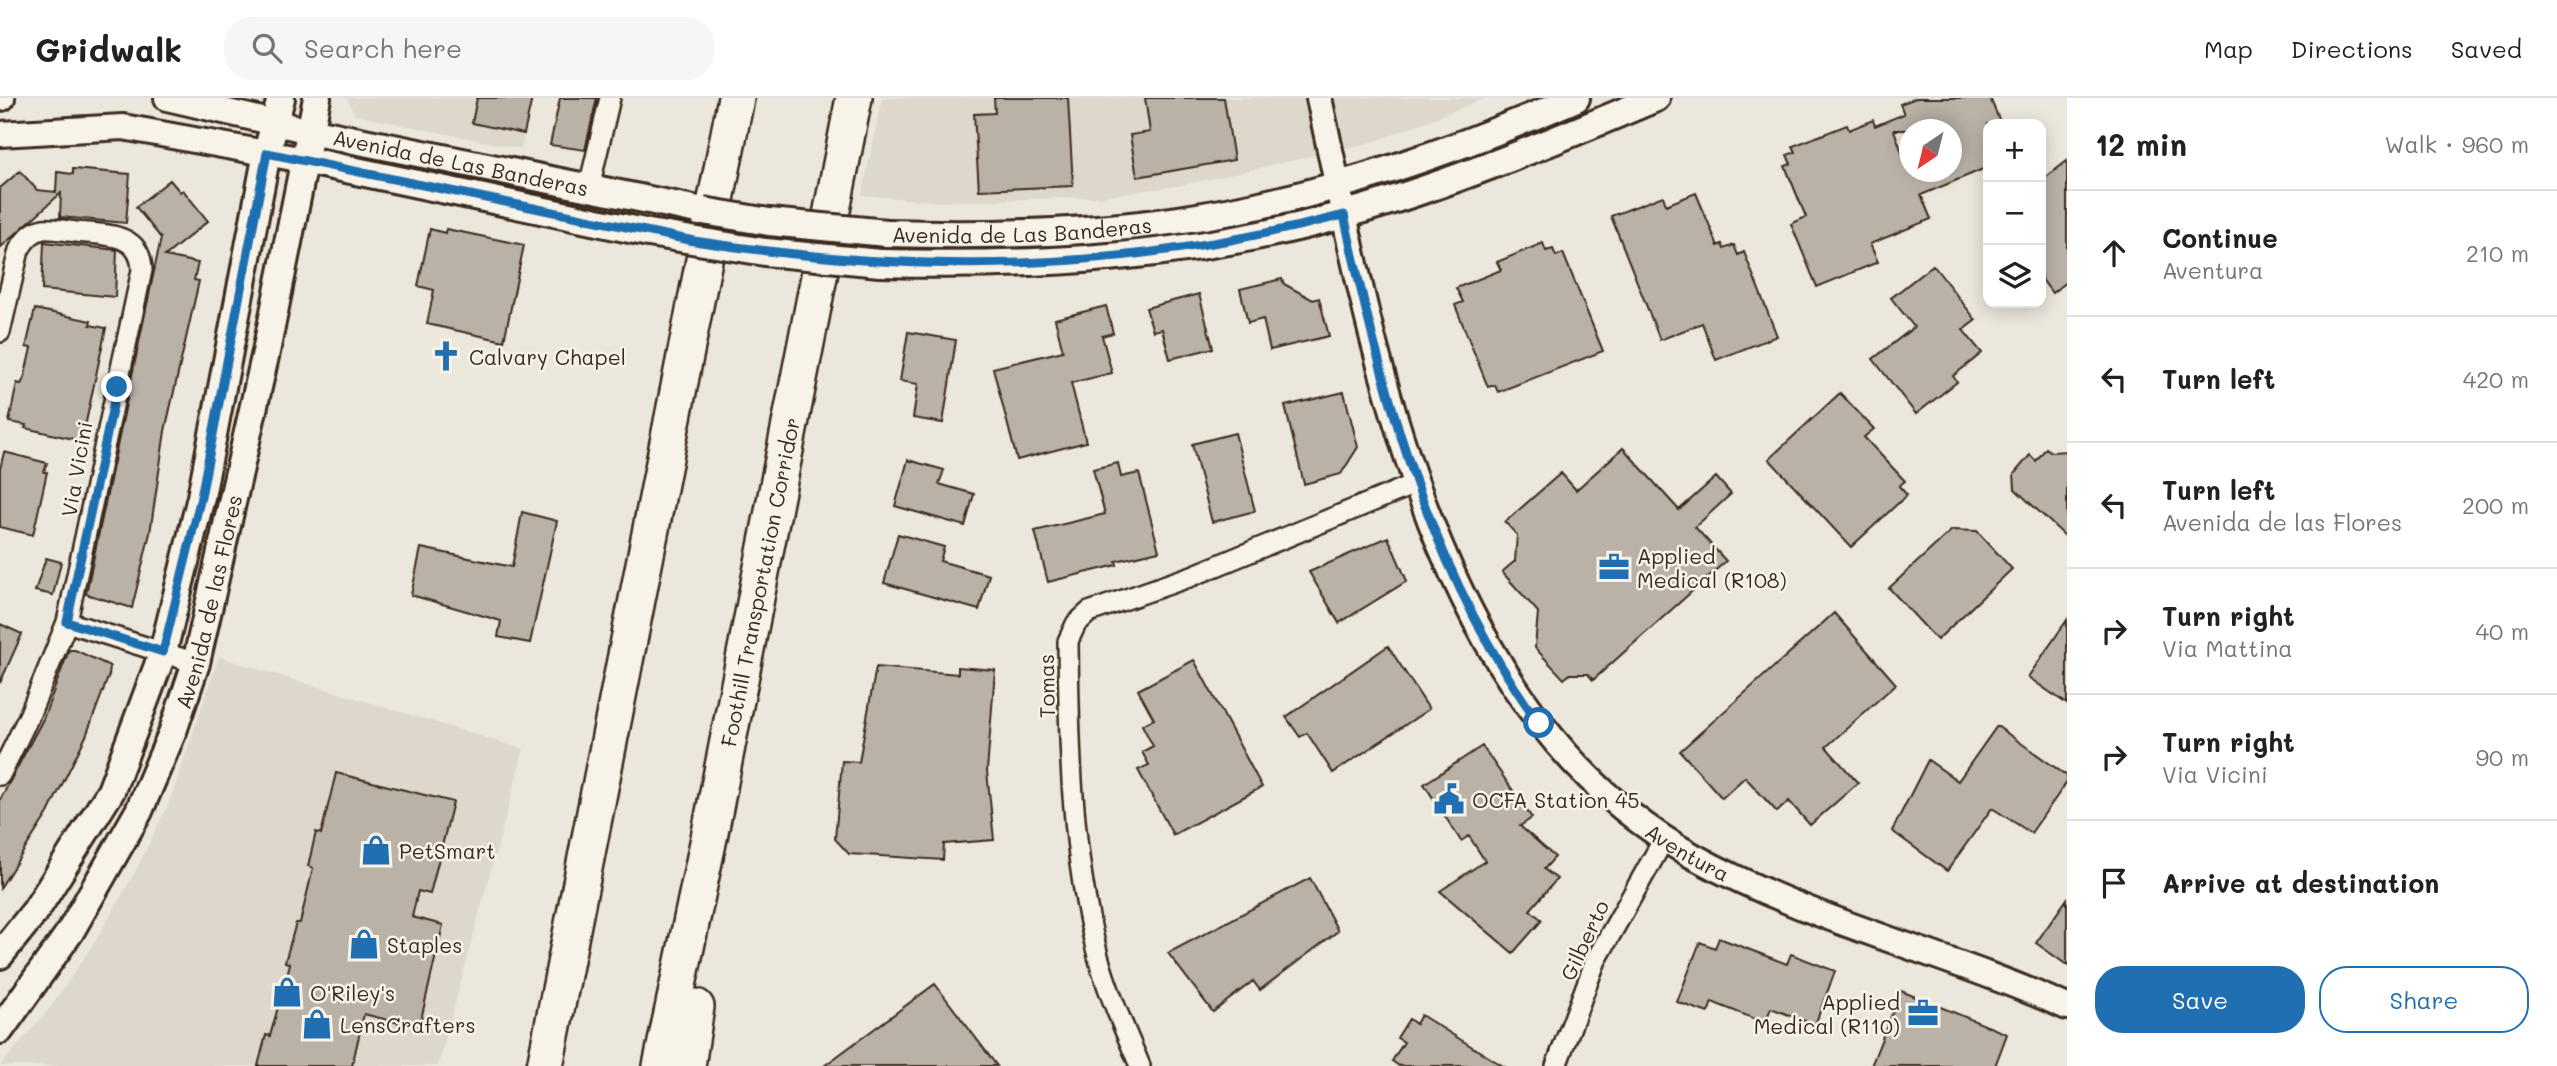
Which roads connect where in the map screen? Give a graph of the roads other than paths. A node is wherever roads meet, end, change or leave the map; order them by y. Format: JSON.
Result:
{"nodes":[{"id":1,"x":167,"y":98,"type":"edge"},
{"id":2,"x":317,"y":98,"type":"edge"},
{"id":3,"x":610,"y":98,"type":"edge"},
{"id":4,"x":736,"y":98,"type":"edge"},
{"id":5,"x":854,"y":98,"type":"edge"},
{"id":6,"x":1319,"y":98,"type":"edge"},
{"id":7,"x":1576,"y":98,"type":"edge"},
{"id":8,"x":1656,"y":98,"type":"edge"},
{"id":9,"x":278,"y":110,"type":"edge"},
{"id":10,"x":310,"y":131,"type":"junction"},
{"id":11,"x":0,"y":134,"type":"edge"},
{"id":12,"x":267,"y":153,"type":"junction"},
{"id":13,"x":304,"y":160,"type":"junction"},
{"id":14,"x":1338,"y":185,"type":"junction"},
{"id":15,"x":601,"y":189,"type":"junction"},
{"id":16,"x":1344,"y":215,"type":"junction"},
{"id":17,"x":604,"y":222,"type":"junction"},
{"id":18,"x":0,"y":332,"type":"edge"},
{"id":19,"x":1417,"y":484,"type":"junction"},
{"id":20,"x":67,"y":622,"type":"junction"},
{"id":21,"x":163,"y":652,"type":"junction"},
{"id":22,"x":197,"y":663,"type":"junction"},
{"id":23,"x":0,"y":775,"type":"edge"},
{"id":24,"x":709,"y":838,"type":"junction"},
{"id":25,"x":1664,"y":839,"type":"junction"},
{"id":26,"x":574,"y":923,"type":"junction"},
{"id":27,"x":0,"y":955,"type":"edge"},
{"id":28,"x":2067,"y":1007,"type":"edge"},
{"id":29,"x":0,"y":1030,"type":"edge"},
{"id":30,"x":532,"y":1066,"type":"edge"},
{"id":31,"x":545,"y":1066,"type":"edge"},
{"id":32,"x":661,"y":1066,"type":"edge"},
{"id":33,"x":687,"y":1066,"type":"edge"},
{"id":34,"x":1140,"y":1066,"type":"edge"},
{"id":35,"x":1556,"y":1066,"type":"edge"}],
"edges":[{"from":1,"to":9,"type":"street","name":"Avenida de Las Banderas"},
{"from":2,"to":10,"type":"main road","name":"Avenida de las Flores"},
{"from":3,"to":15,"type":"street"},
{"from":4,"to":26,"type":"highway"},
{"from":5,"to":24,"type":"highway","name":"Foothill Transportation Corridor"},
{"from":6,"to":14,"type":"street","name":"Aventura"},
{"from":7,"to":14,"type":"main road","name":"Avenida de Las Banderas"},
{"from":8,"to":16,"type":"main road","name":"Avenida de Las Banderas"},
{"from":9,"to":10,"type":"street","name":"Avenida de Las Banderas"},
{"from":9,"to":12,"type":"main road","name":"Avenida de las Flores"},
{"from":10,"to":13,"type":"main road","name":"Avenida de las Flores"},
{"from":10,"to":15,"type":"main road","name":"Avenida de Las Banderas"},
{"from":11,"to":12,"type":"street","name":"Avenida de Las Banderas"},
{"from":12,"to":13,"type":"street","name":"Avenida de Las Banderas"},
{"from":12,"to":21,"type":"main road","name":"Avenida de las Flores"},
{"from":13,"to":17,"type":"main road","name":"Avenida de Las Banderas"},
{"from":13,"to":22,"type":"main road","name":"Avenida de las Flores"},
{"from":14,"to":15,"type":"main road","name":"Avenida de Las Banderas","bridge":true},
{"from":14,"to":16,"type":"street","name":"Aventura"},
{"from":15,"to":17,"type":"main road"},
{"from":16,"to":17,"type":"main road","name":"Avenida de Las Banderas","bridge":true},
{"from":16,"to":19,"type":"street","name":"Aventura"},
{"from":18,"to":20,"type":"street","name":"Via Vicini"},
{"from":19,"to":25,"type":"street","name":"Aventura"},
{"from":19,"to":34,"type":"street","name":"Tomas"},
{"from":20,"to":21,"type":"street"},
{"from":20,"to":23,"type":"street","name":"Via Vicini"},
{"from":21,"to":22,"type":"street"},
{"from":21,"to":27,"type":"main road","name":"Avenida de las Flores"},
{"from":22,"to":29,"type":"main road","name":"Avenida de las Flores"},
{"from":24,"to":32,"type":"highway","name":"Foothill Transportation Corridor"},
{"from":24,"to":33,"type":"highway"},
{"from":25,"to":28,"type":"street","name":"Aventura"},
{"from":25,"to":35,"type":"street","name":"Gilberto"},
{"from":26,"to":30,"type":"highway"},
{"from":26,"to":31,"type":"highway"}]}
